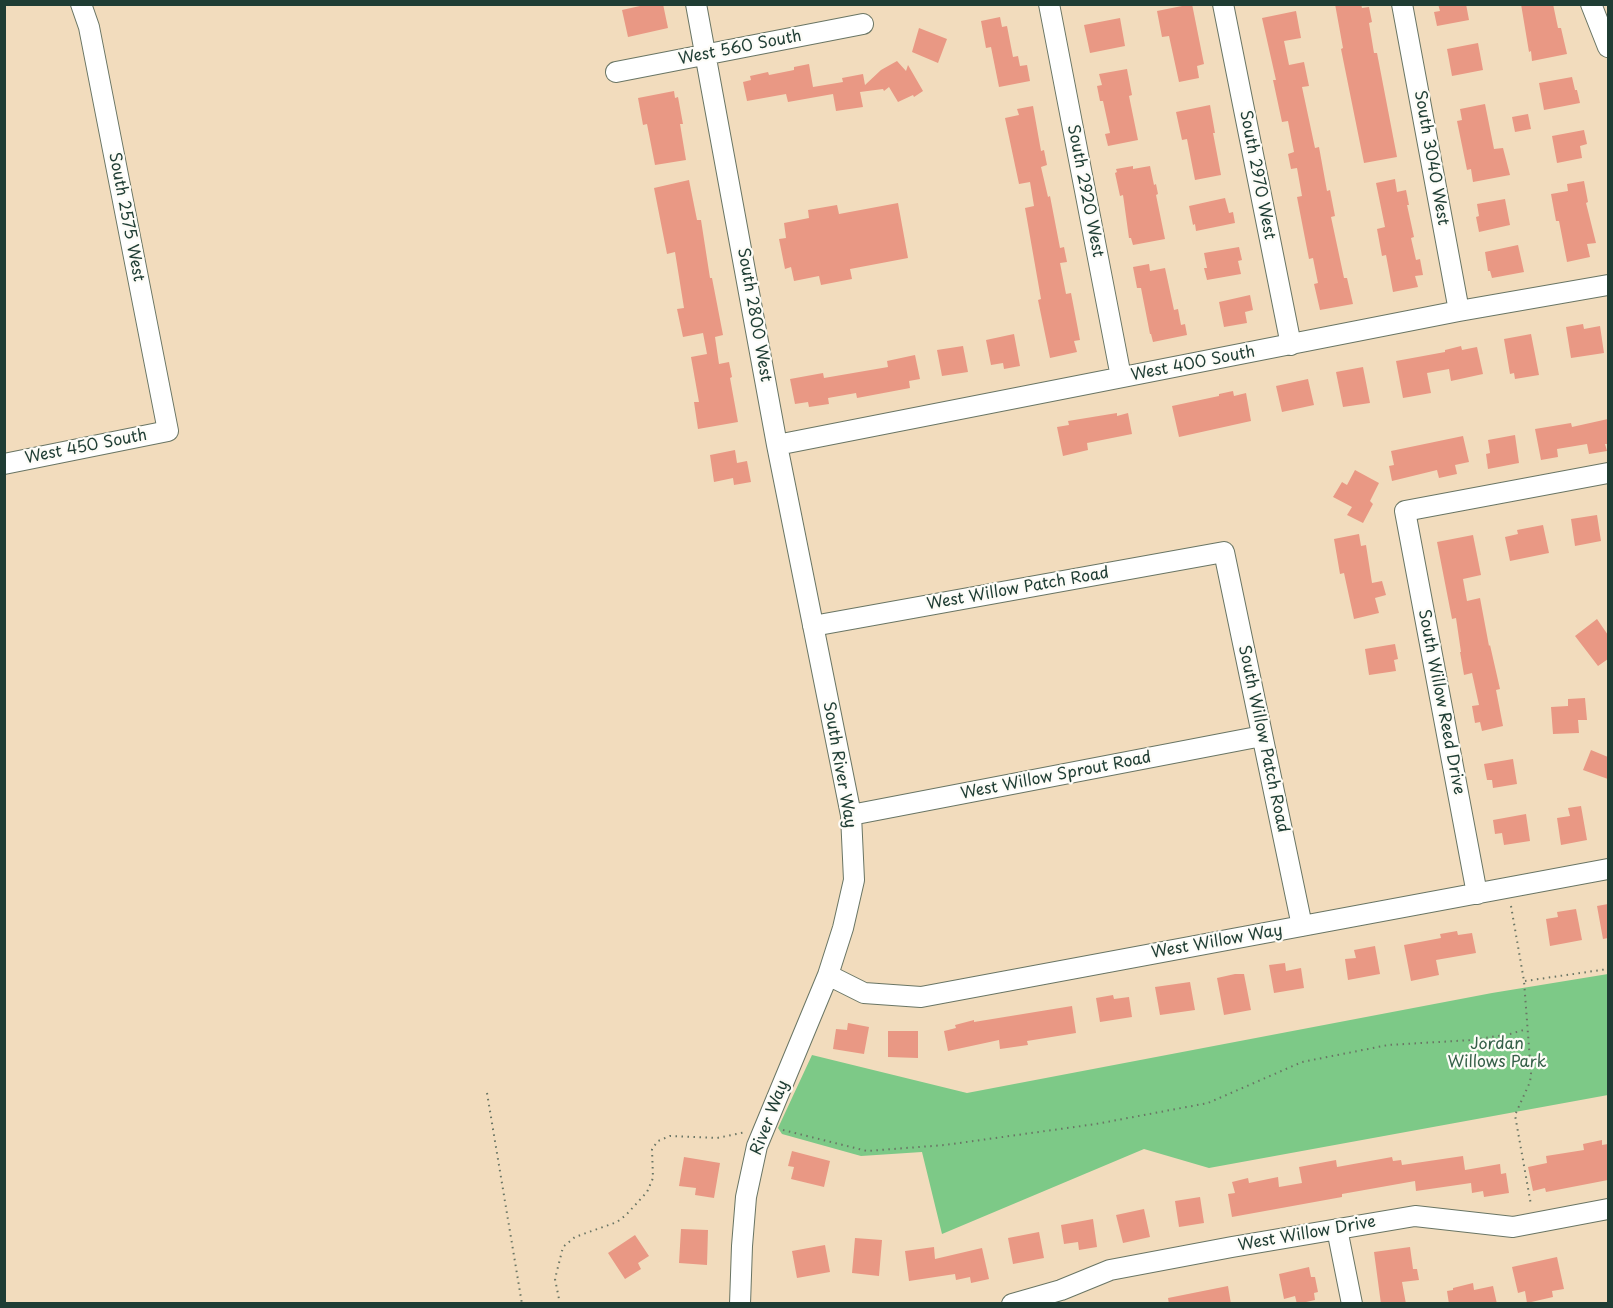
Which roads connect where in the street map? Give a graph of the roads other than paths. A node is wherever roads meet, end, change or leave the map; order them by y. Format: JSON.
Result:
{"nodes":[{"id":1,"x":81,"y":4,"type":"edge"},
{"id":2,"x":696,"y":4,"type":"edge"},
{"id":3,"x":1049,"y":4,"type":"edge"},
{"id":4,"x":1223,"y":4,"type":"edge"},
{"id":5,"x":1402,"y":4,"type":"edge"},
{"id":6,"x":1591,"y":4,"type":"edge"},
{"id":7,"x":863,"y":24,"type":"dead end"},
{"id":8,"x":1608,"y":47,"type":"edge"},
{"id":9,"x":705,"y":54,"type":"junction"},
{"id":10,"x":616,"y":72,"type":"dead end"},
{"id":11,"x":1608,"y":285,"type":"edge"},
{"id":12,"x":1459,"y":311,"type":"junction"},
{"id":13,"x":1291,"y":345,"type":"junction"},
{"id":14,"x":1121,"y":377,"type":"junction"},
{"id":15,"x":168,"y":431,"type":"joint"},
{"id":16,"x":777,"y":445,"type":"junction"},
{"id":17,"x":4,"y":464,"type":"edge"},
{"id":18,"x":1608,"y":473,"type":"edge"},
{"id":19,"x":1224,"y":552,"type":"joint"},
{"id":20,"x":813,"y":626,"type":"junction"},
{"id":21,"x":1262,"y":736,"type":"junction"},
{"id":22,"x":851,"y":815,"type":"junction"},
{"id":23,"x":1608,"y":870,"type":"edge"},
{"id":24,"x":1477,"y":894,"type":"junction"},
{"id":25,"x":1302,"y":926,"type":"junction"},
{"id":26,"x":828,"y":975,"type":"junction"},
{"id":27,"x":1608,"y":1209,"type":"edge"},
{"id":28,"x":1337,"y":1229,"type":"junction"},
{"id":29,"x":740,"y":1304,"type":"edge"},
{"id":30,"x":1012,"y":1304,"type":"edge"},
{"id":31,"x":1352,"y":1304,"type":"edge"}],
"edges":[{"from":1,"to":15,"type":"street","name":"South 2575 West"},
{"from":2,"to":9,"type":"street","name":"South 2800 West"},
{"from":3,"to":14,"type":"street","name":"South 2920 West"},
{"from":4,"to":13,"type":"street","name":"South 2970 West"},
{"from":5,"to":12,"type":"street","name":"South 3040 West"},
{"from":6,"to":8,"type":"street"},
{"from":7,"to":9,"type":"street","name":"West 560 South"},
{"from":9,"to":10,"type":"street","name":"West 560 South"},
{"from":9,"to":16,"type":"street","name":"South 2800 West"},
{"from":11,"to":12,"type":"street","name":"West 400 South"},
{"from":12,"to":13,"type":"street","name":"West 400 South"},
{"from":13,"to":14,"type":"street","name":"West 400 South"},
{"from":14,"to":16,"type":"street","name":"West 400 South"},
{"from":15,"to":17,"type":"street","name":"West 450 South"},
{"from":16,"to":20,"type":"street","name":"South 2800 West"},
{"from":18,"to":24,"type":"street","name":"South Willow Reed Drive"},
{"from":19,"to":20,"type":"street","name":"West Willow Patch Road"},
{"from":19,"to":21,"type":"street","name":"South Willow Patch Road"},
{"from":20,"to":22,"type":"street","name":"South River Way"},
{"from":21,"to":22,"type":"street","name":"West Willow Sprout Road"},
{"from":21,"to":25,"type":"street","name":"South Willow Patch Road"},
{"from":22,"to":26,"type":"street","name":"South River Way"},
{"from":23,"to":24,"type":"street","name":"West Willow Way"},
{"from":24,"to":25,"type":"street","name":"West Willow Way"},
{"from":25,"to":26,"type":"street","name":"West Willow Way"},
{"from":26,"to":29,"type":"street","name":"River Way"},
{"from":27,"to":28,"type":"street","name":"West Willow Drive"},
{"from":28,"to":30,"type":"street","name":"West Willow Drive"},
{"from":28,"to":31,"type":"street"}]}
